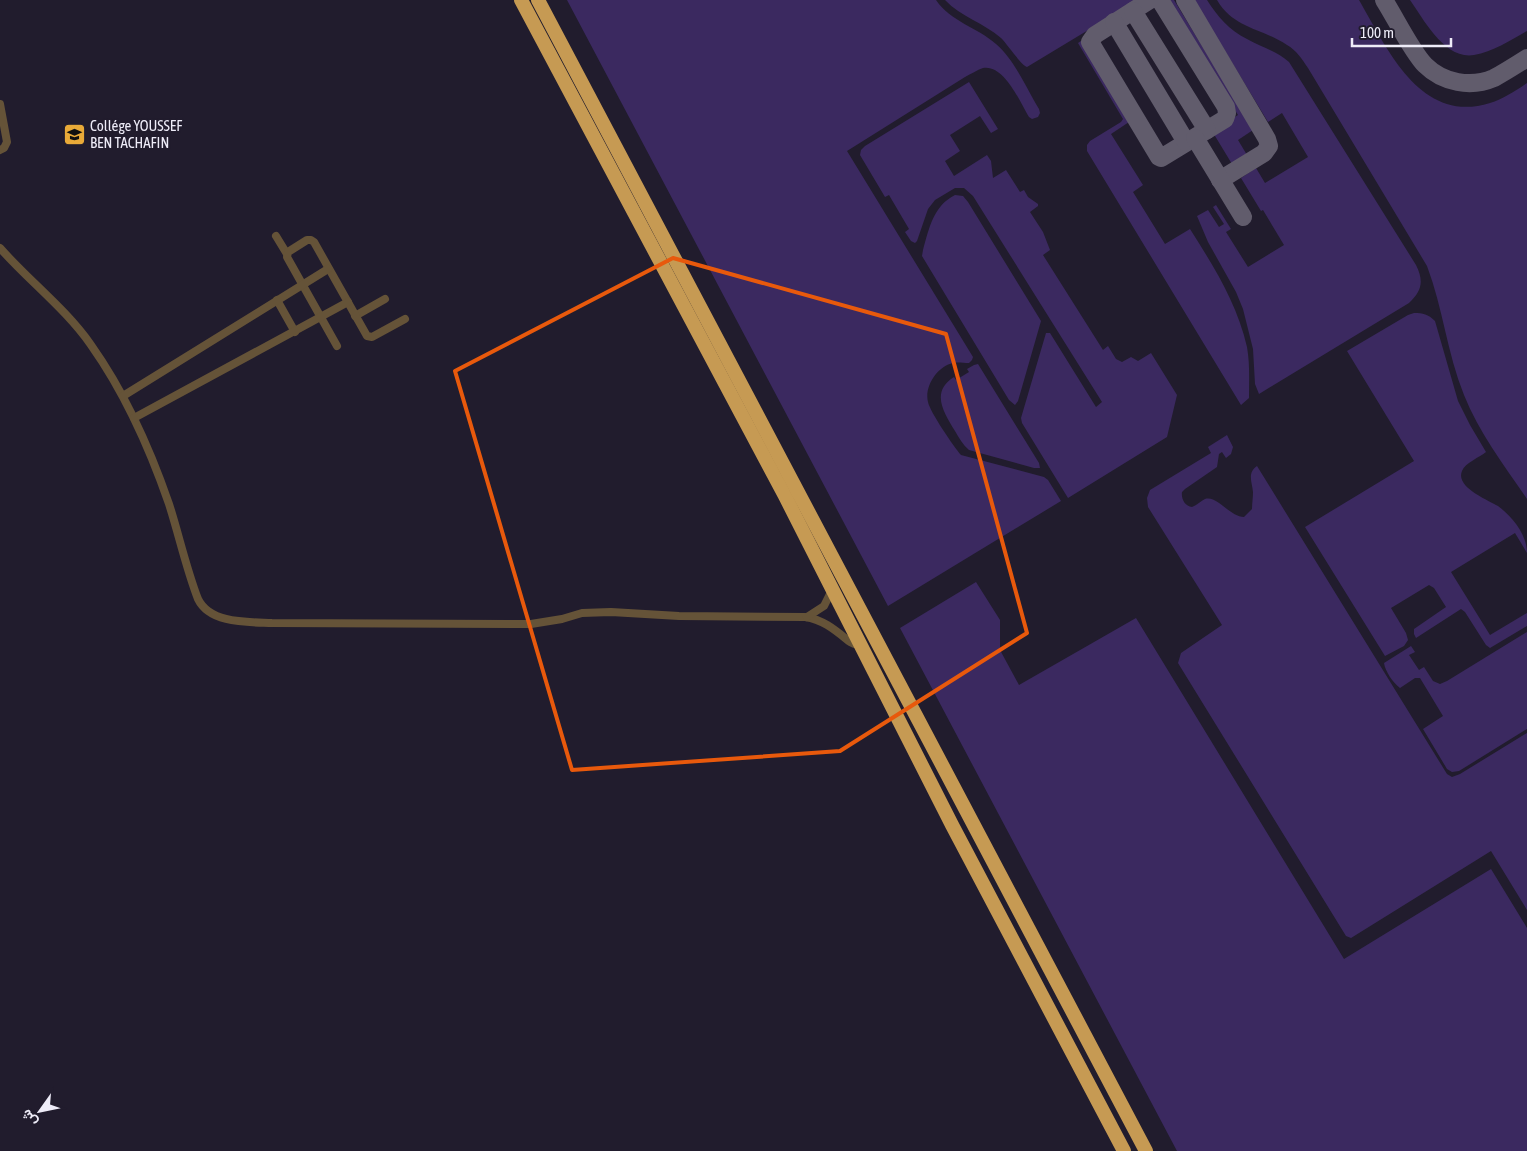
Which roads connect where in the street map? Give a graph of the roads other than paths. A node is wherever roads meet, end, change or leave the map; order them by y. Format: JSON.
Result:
{"nodes":[{"id":1,"x":521,"y":0,"type":"edge"},
{"id":2,"x":538,"y":0,"type":"edge"},
{"id":3,"x":577,"y":74,"type":"junction"},
{"id":4,"x":563,"y":80,"type":"junction"},
{"id":5,"x":0,"y":104,"type":"edge"},
{"id":6,"x":2,"y":123,"type":"edge"},
{"id":7,"x":0,"y":150,"type":"edge"},
{"id":8,"x":276,"y":236,"type":"dead end"},
{"id":9,"x":0,"y":248,"type":"edge"},
{"id":10,"x":287,"y":254,"type":"junction"},
{"id":11,"x":328,"y":269,"type":"junction"},
{"id":12,"x":303,"y":284,"type":"junction"},
{"id":13,"x":385,"y":299,"type":"dead end"},
{"id":14,"x":277,"y":300,"type":"junction"},
{"id":15,"x":348,"y":302,"type":"junction"},
{"id":16,"x":355,"y":316,"type":"junction"},
{"id":17,"x":321,"y":318,"type":"junction"},
{"id":18,"x":404,"y":320,"type":"dead end"},
{"id":19,"x":295,"y":332,"type":"junction"},
{"id":20,"x":337,"y":346,"type":"dead end"},
{"id":21,"x":122,"y":396,"type":"junction"},
{"id":22,"x":134,"y":418,"type":"junction"},
{"id":23,"x":832,"y":590,"type":"junction"},
{"id":24,"x":805,"y":617,"type":"junction"},
{"id":25,"x":872,"y":634,"type":"junction"},
{"id":26,"x":859,"y":642,"type":"junction"},
{"id":27,"x":1124,"y":1151,"type":"edge"},
{"id":28,"x":1146,"y":1151,"type":"edge"}],
"edges":[{"from":1,"to":4,"type":"highway"},
{"from":2,"to":3,"type":"highway"},
{"from":3,"to":4,"type":"highway"},
{"from":3,"to":25,"type":"highway"},
{"from":4,"to":23,"type":"highway"},
{"from":5,"to":6,"type":"street"},
{"from":6,"to":7,"type":"street"},
{"from":8,"to":10,"type":"street"},
{"from":9,"to":21,"type":"street"},
{"from":10,"to":11,"type":"street"},
{"from":10,"to":12,"type":"street"},
{"from":11,"to":12,"type":"street"},
{"from":11,"to":15,"type":"street"},
{"from":12,"to":14,"type":"street"},
{"from":12,"to":17,"type":"street"},
{"from":13,"to":16,"type":"street"},
{"from":14,"to":19,"type":"street"},
{"from":14,"to":21,"type":"street"},
{"from":15,"to":16,"type":"street"},
{"from":15,"to":17,"type":"street"},
{"from":16,"to":18,"type":"street"},
{"from":17,"to":19,"type":"street"},
{"from":17,"to":20,"type":"street"},
{"from":19,"to":22,"type":"street"},
{"from":21,"to":22,"type":"street"},
{"from":22,"to":24,"type":"street"},
{"from":23,"to":24,"type":"street"},
{"from":23,"to":26,"type":"highway"},
{"from":24,"to":26,"type":"street"},
{"from":25,"to":26,"type":"highway"},
{"from":25,"to":28,"type":"highway"},
{"from":26,"to":27,"type":"highway"}]}
